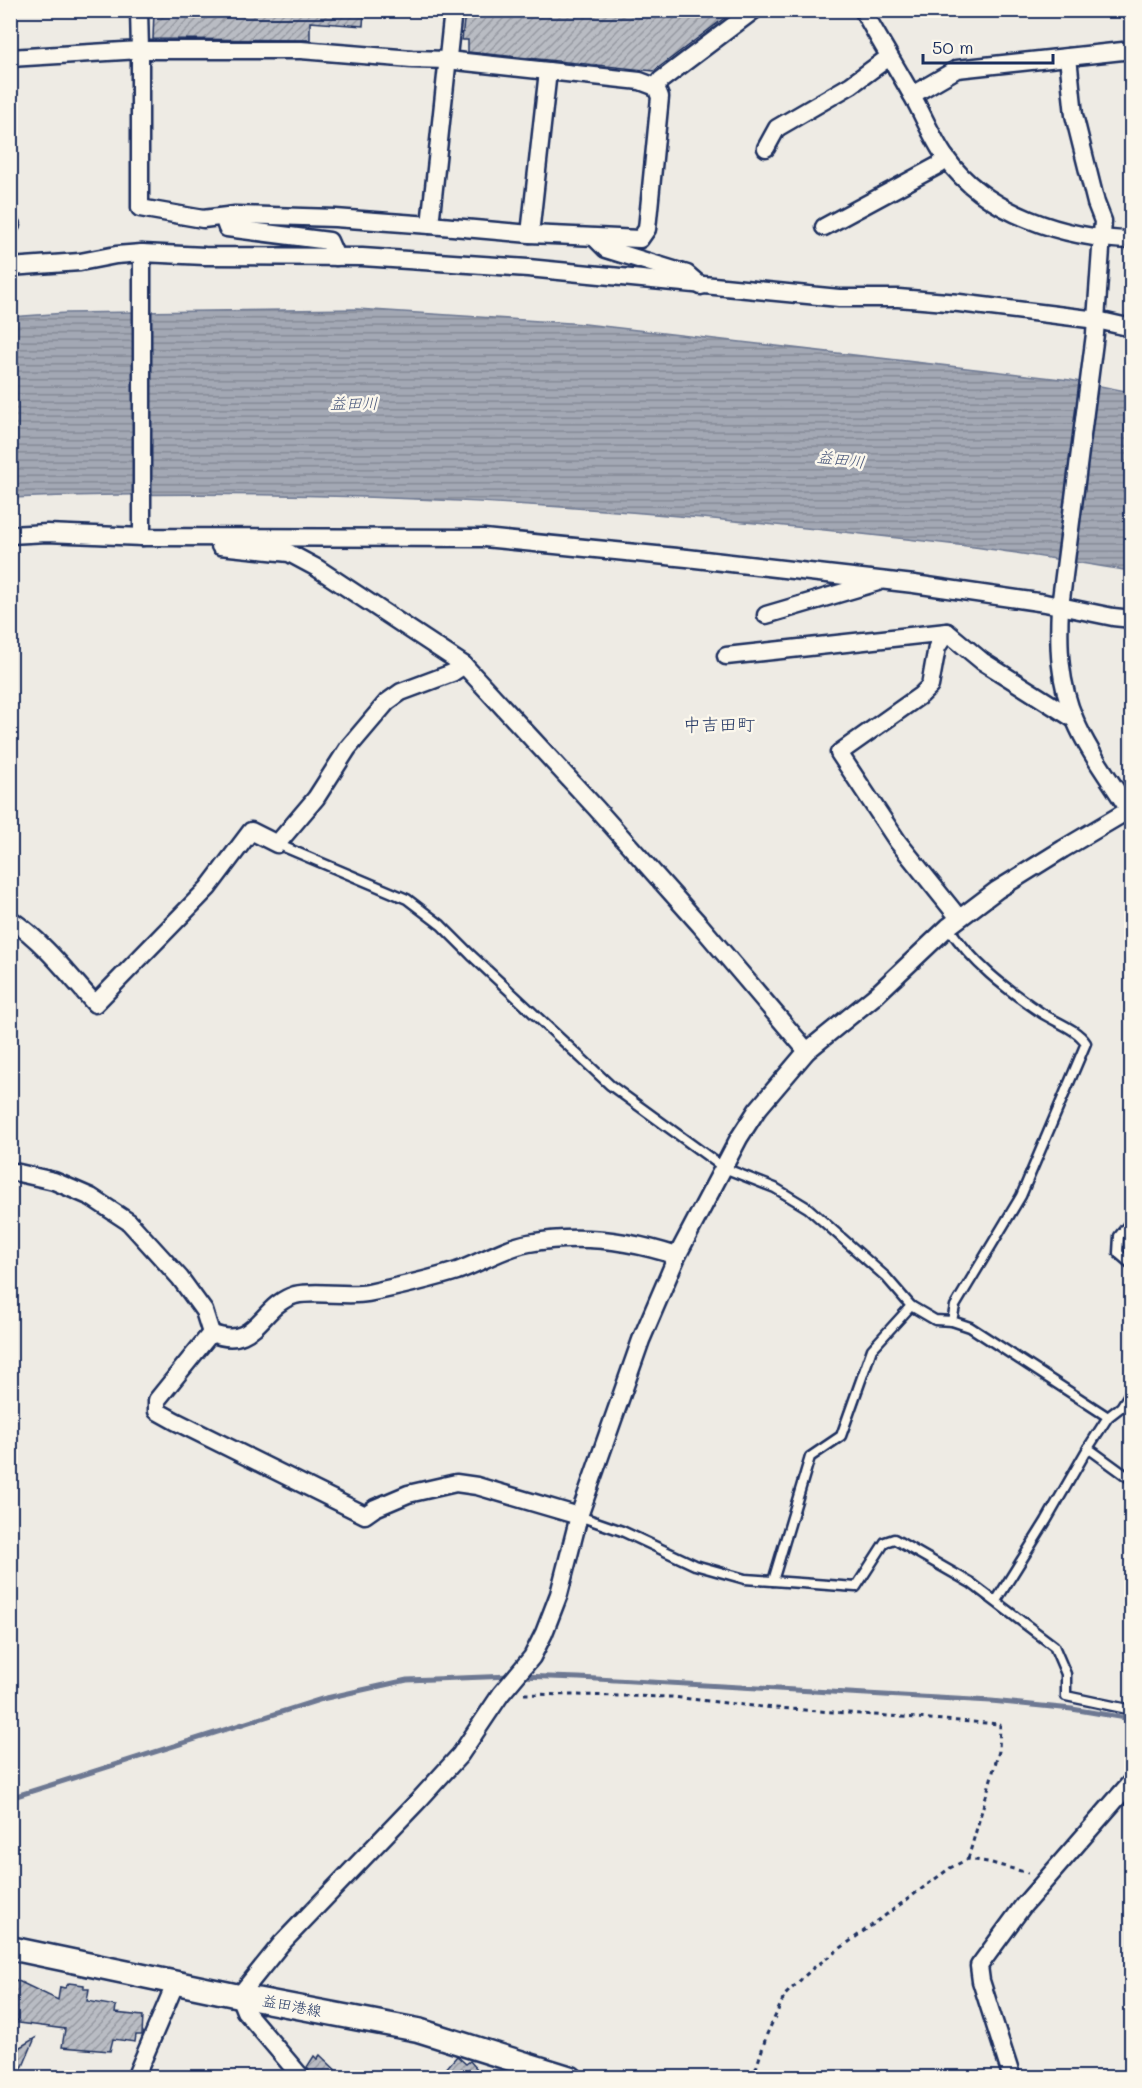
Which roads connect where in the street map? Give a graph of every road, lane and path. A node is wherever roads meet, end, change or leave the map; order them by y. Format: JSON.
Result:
{"nodes":[{"id":1,"x":139,"y":10,"type":"edge"},
{"id":2,"x":453,"y":10,"type":"edge"},
{"id":3,"x":754,"y":10,"type":"edge"},
{"id":4,"x":863,"y":10,"type":"edge"},
{"id":5,"x":140,"y":50,"type":"junction"},
{"id":6,"x":1131,"y":50,"type":"edge"},
{"id":7,"x":890,"y":57,"type":"junction"},
{"id":8,"x":1068,"y":57,"type":"junction"},
{"id":9,"x":10,"y":58,"type":"edge"},
{"id":10,"x":447,"y":60,"type":"junction"},
{"id":11,"x":548,"y":71,"type":"junction"},
{"id":12,"x":656,"y":87,"type":"junction"},
{"id":13,"x":912,"y":95,"type":"junction"},
{"id":14,"x":766,"y":148,"type":"dead end"},
{"id":15,"x":946,"y":158,"type":"junction"},
{"id":16,"x":223,"y":217,"type":"junction"},
{"id":17,"x":430,"y":225,"type":"junction"},
{"id":18,"x":824,"y":227,"type":"dead end"},
{"id":19,"x":530,"y":234,"type":"junction"},
{"id":20,"x":595,"y":238,"type":"junction"},
{"id":21,"x":1102,"y":239,"type":"junction"},
{"id":22,"x":1131,"y":240,"type":"edge"},
{"id":23,"x":142,"y":253,"type":"junction"},
{"id":24,"x":336,"y":257,"type":"junction"},
{"id":25,"x":10,"y":267,"type":"edge"},
{"id":26,"x":702,"y":286,"type":"junction"},
{"id":27,"x":1096,"y":327,"type":"junction"},
{"id":28,"x":1131,"y":328,"type":"edge"},
{"id":29,"x":142,"y":530,"type":"junction"},
{"id":30,"x":10,"y":535,"type":"edge"},
{"id":31,"x":189,"y":537,"type":"junction"},
{"id":32,"x":884,"y":580,"type":"junction"},
{"id":33,"x":1061,"y":600,"type":"junction"},
{"id":34,"x":766,"y":615,"type":"dead end"},
{"id":35,"x":1131,"y":619,"type":"edge"},
{"id":36,"x":947,"y":632,"type":"junction"},
{"id":37,"x":726,"y":656,"type":"dead end"},
{"id":38,"x":464,"y":666,"type":"junction"},
{"id":39,"x":1074,"y":719,"type":"junction"},
{"id":40,"x":1130,"y":813,"type":"edge"},
{"id":41,"x":277,"y":844,"type":"junction"},
{"id":42,"x":10,"y":919,"type":"edge"},
{"id":43,"x":953,"y":922,"type":"junction"},
{"id":44,"x":807,"y":1051,"type":"junction"},
{"id":45,"x":724,"y":1168,"type":"junction"},
{"id":46,"x":10,"y":1171,"type":"edge"},
{"id":47,"x":1131,"y":1220,"type":"edge"},
{"id":48,"x":677,"y":1256,"type":"junction"},
{"id":49,"x":1131,"y":1265,"type":"edge"},
{"id":50,"x":911,"y":1306,"type":"junction"},
{"id":51,"x":952,"y":1321,"type":"junction"},
{"id":52,"x":211,"y":1333,"type":"junction"},
{"id":53,"x":1131,"y":1390,"type":"edge"},
{"id":54,"x":1108,"y":1417,"type":"junction"},
{"id":55,"x":1088,"y":1448,"type":"junction"},
{"id":56,"x":1131,"y":1480,"type":"edge"},
{"id":57,"x":579,"y":1516,"type":"junction"},
{"id":58,"x":773,"y":1581,"type":"junction"},
{"id":59,"x":996,"y":1601,"type":"junction"},
{"id":60,"x":501,"y":1694,"type":"junction"},
{"id":61,"x":1131,"y":1710,"type":"edge"},
{"id":62,"x":1131,"y":1781,"type":"edge"},
{"id":63,"x":968,"y":1859,"type":"junction"},
{"id":64,"x":1047,"y":1879,"type":"junction"},
{"id":65,"x":10,"y":1948,"type":"edge"},
{"id":66,"x":176,"y":1982,"type":"junction"},
{"id":67,"x":239,"y":1996,"type":"junction"},
{"id":68,"x":135,"y":2078,"type":"edge"},
{"id":69,"x":302,"y":2078,"type":"edge"},
{"id":70,"x":571,"y":2078,"type":"edge"},
{"id":71,"x":753,"y":2078,"type":"edge"},
{"id":72,"x":1012,"y":2078,"type":"edge"}],
"edges":[{"from":1,"to":5,"type":"street"},
{"from":2,"to":10,"type":"street"},
{"from":3,"to":12,"type":"street"},
{"from":4,"to":7,"type":"street"},
{"from":5,"to":9,"type":"street"},
{"from":5,"to":10,"type":"street"},
{"from":5,"to":16,"type":"street"},
{"from":6,"to":8,"type":"street"},
{"from":7,"to":13,"type":"street"},
{"from":7,"to":14,"type":"street"},
{"from":8,"to":13,"type":"street"},
{"from":8,"to":21,"type":"street"},
{"from":10,"to":11,"type":"street"},
{"from":10,"to":17,"type":"street"},
{"from":11,"to":12,"type":"street"},
{"from":11,"to":19,"type":"street"},
{"from":12,"to":20,"type":"street"},
{"from":13,"to":15,"type":"street"},
{"from":15,"to":18,"type":"street"},
{"from":15,"to":21,"type":"street"},
{"from":16,"to":17,"type":"street"},
{"from":16,"to":24,"type":"street"},
{"from":17,"to":19,"type":"street"},
{"from":19,"to":20,"type":"street"},
{"from":20,"to":26,"type":"street"},
{"from":21,"to":22,"type":"street"},
{"from":21,"to":27,"type":"street"},
{"from":23,"to":24,"type":"street"},
{"from":23,"to":25,"type":"street"},
{"from":23,"to":29,"type":"street"},
{"from":24,"to":26,"type":"street"},
{"from":26,"to":27,"type":"street"},
{"from":27,"to":28,"type":"street"},
{"from":27,"to":33,"type":"street"},
{"from":29,"to":30,"type":"street"},
{"from":29,"to":31,"type":"street"},
{"from":31,"to":32,"type":"street"},
{"from":31,"to":38,"type":"street"},
{"from":32,"to":33,"type":"street"},
{"from":32,"to":34,"type":"street"},
{"from":33,"to":35,"type":"street"},
{"from":33,"to":39,"type":"street"},
{"from":36,"to":37,"type":"street"},
{"from":36,"to":39,"type":"street"},
{"from":36,"to":43,"type":"street"},
{"from":38,"to":41,"type":"street"},
{"from":38,"to":44,"type":"street"},
{"from":39,"to":40,"type":"street"},
{"from":40,"to":43,"type":"street"},
{"from":41,"to":42,"type":"street"},
{"from":41,"to":45,"type":"lane"},
{"from":43,"to":44,"type":"street"},
{"from":43,"to":51,"type":"lane"},
{"from":44,"to":45,"type":"street"},
{"from":45,"to":48,"type":"street"},
{"from":45,"to":50,"type":"lane"},
{"from":46,"to":52,"type":"street"},
{"from":47,"to":49,"type":"lane"},
{"from":48,"to":52,"type":"street"},
{"from":48,"to":57,"type":"street"},
{"from":50,"to":51,"type":"lane"},
{"from":50,"to":58,"type":"lane"},
{"from":51,"to":54,"type":"lane"},
{"from":52,"to":57,"type":"street"},
{"from":53,"to":54,"type":"lane"},
{"from":54,"to":55,"type":"lane"},
{"from":55,"to":56,"type":"lane"},
{"from":55,"to":59,"type":"lane"},
{"from":57,"to":58,"type":"lane"},
{"from":57,"to":60,"type":"street"},
{"from":58,"to":59,"type":"lane"},
{"from":59,"to":61,"type":"lane"},
{"from":60,"to":63,"type":"path"},
{"from":60,"to":67,"type":"street"},
{"from":62,"to":64,"type":"street"},
{"from":63,"to":64,"type":"path"},
{"from":63,"to":71,"type":"path"},
{"from":64,"to":72,"type":"street"},
{"from":65,"to":66,"type":"main road","name":"益田港線"},
{"from":66,"to":67,"type":"main road","name":"益田港線"},
{"from":66,"to":68,"type":"street"},
{"from":67,"to":69,"type":"street"},
{"from":67,"to":70,"type":"main road","name":"益田港線"}]}
